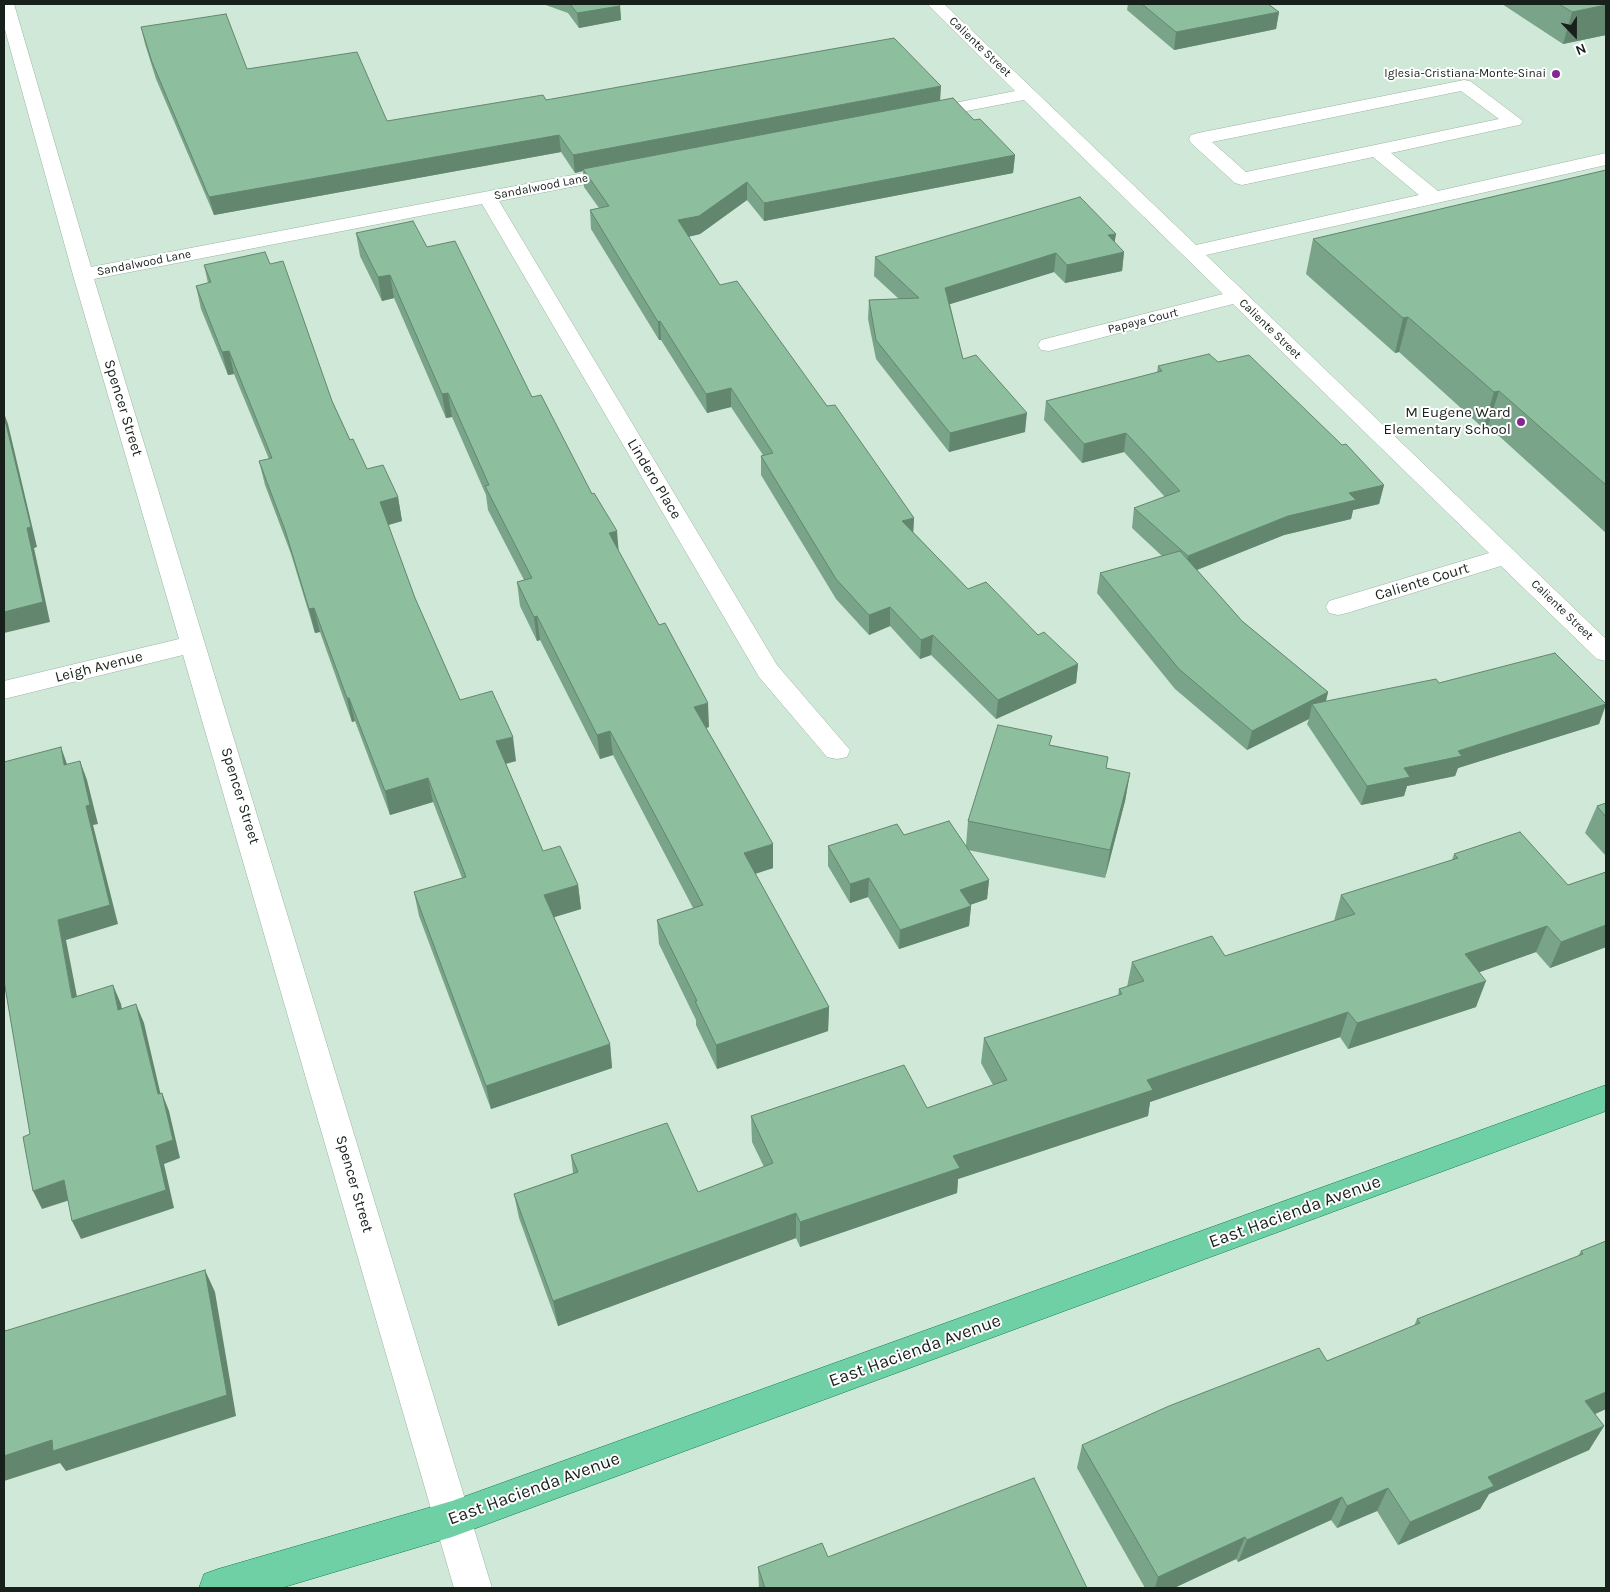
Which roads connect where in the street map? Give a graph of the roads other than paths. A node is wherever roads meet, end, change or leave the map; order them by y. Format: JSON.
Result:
{"nodes":[{"id":1,"x":6,"y":4,"type":"edge"},
{"id":2,"x":935,"y":4,"type":"edge"},
{"id":3,"x":1029,"y":94,"type":"junction"},
{"id":4,"x":904,"y":118,"type":"edge"},
{"id":5,"x":1376,"y":150,"type":"junction"},
{"id":6,"x":1606,"y":159,"type":"edge"},
{"id":7,"x":643,"y":168,"type":"edge"},
{"id":8,"x":487,"y":197,"type":"junction"},
{"id":9,"x":1435,"y":198,"type":"junction"},
{"id":10,"x":1191,"y":252,"type":"junction"},
{"id":11,"x":84,"y":274,"type":"junction"},
{"id":12,"x":1236,"y":297,"type":"junction"},
{"id":13,"x":1049,"y":345,"type":"dead end"},
{"id":14,"x":1506,"y":556,"type":"junction"},
{"id":15,"x":1338,"y":608,"type":"dead end"},
{"id":16,"x":194,"y":644,"type":"junction"},
{"id":17,"x":1606,"y":653,"type":"edge"},
{"id":18,"x":4,"y":690,"type":"edge"},
{"id":19,"x":837,"y":750,"type":"dead end"},
{"id":20,"x":1606,"y":1098,"type":"edge"},
{"id":21,"x":452,"y":1519,"type":"junction"},
{"id":22,"x":218,"y":1588,"type":"edge"},
{"id":23,"x":473,"y":1588,"type":"edge"}],
"edges":[{"from":1,"to":11,"type":"street","name":"Spencer Street"},
{"from":2,"to":3,"type":"street","name":"Caliente Street"},
{"from":3,"to":4,"type":"street"},
{"from":3,"to":10,"type":"street","name":"Caliente Street"},
{"from":5,"to":5,"type":"street"},
{"from":5,"to":9,"type":"street"},
{"from":6,"to":9,"type":"street"},
{"from":7,"to":8,"type":"street","name":"Sandalwood Lane"},
{"from":8,"to":11,"type":"street","name":"Sandalwood Lane"},
{"from":8,"to":19,"type":"street","name":"Lindero Place"},
{"from":9,"to":10,"type":"street"},
{"from":10,"to":12,"type":"street","name":"Caliente Street"},
{"from":11,"to":16,"type":"street","name":"Spencer Street"},
{"from":12,"to":13,"type":"street","name":"Papaya Court"},
{"from":12,"to":14,"type":"street","name":"Caliente Street"},
{"from":14,"to":15,"type":"street","name":"Caliente Court"},
{"from":14,"to":17,"type":"street","name":"Caliente Street"},
{"from":16,"to":18,"type":"street","name":"Leigh Avenue"},
{"from":16,"to":21,"type":"street","name":"Spencer Street"},
{"from":20,"to":21,"type":"main road","name":"East Hacienda Avenue"},
{"from":21,"to":22,"type":"main road","name":"East Hacienda Avenue"},
{"from":21,"to":23,"type":"street","name":"Spencer Street"}]}
